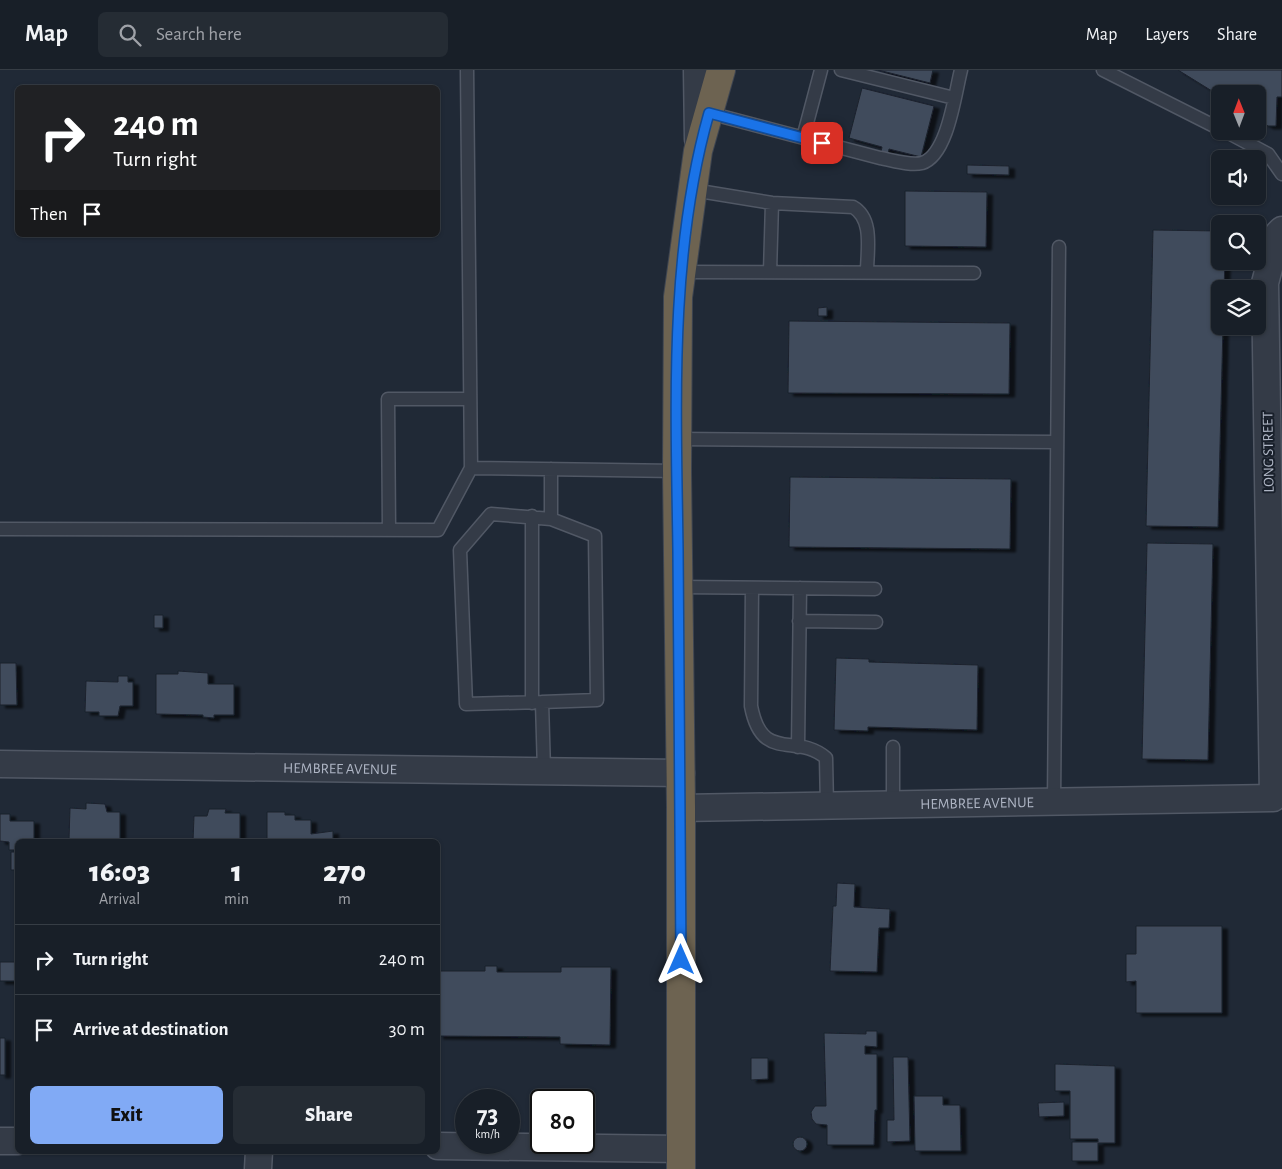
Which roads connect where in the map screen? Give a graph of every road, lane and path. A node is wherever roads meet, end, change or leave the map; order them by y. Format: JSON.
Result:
{"nodes":[{"id":1,"x":467,"y":70,"type":"edge"},
{"id":2,"x":697,"y":70,"type":"edge"},
{"id":3,"x":721,"y":70,"type":"edge"},
{"id":4,"x":821,"y":70,"type":"edge"},
{"id":5,"x":841,"y":70,"type":"edge"},
{"id":6,"x":961,"y":70,"type":"edge"},
{"id":7,"x":1103,"y":70,"type":"edge"},
{"id":8,"x":857,"y":72,"type":"edge"},
{"id":9,"x":1118,"y":74,"type":"edge"},
{"id":10,"x":954,"y":98,"type":"junction"},
{"id":11,"x":709,"y":113,"type":"junction"},
{"id":12,"x":1211,"y":124,"type":"edge"},
{"id":13,"x":803,"y":138,"type":"junction"},
{"id":14,"x":1242,"y":140,"type":"edge"},
{"id":15,"x":698,"y":151,"type":"junction"},
{"id":16,"x":1282,"y":174,"type":"edge"},
{"id":17,"x":693,"y":190,"type":"junction"},
{"id":18,"x":772,"y":203,"type":"junction"},
{"id":19,"x":1282,"y":230,"type":"edge"},
{"id":20,"x":1059,"y":247,"type":"dead end"},
{"id":21,"x":681,"y":272,"type":"junction"},
{"id":22,"x":770,"y":272,"type":"junction"},
{"id":23,"x":868,"y":272,"type":"junction"},
{"id":24,"x":974,"y":273,"type":"dead end"},
{"id":25,"x":470,"y":399,"type":"junction"},
{"id":26,"x":677,"y":439,"type":"junction"},
{"id":27,"x":1056,"y":442,"type":"junction"},
{"id":28,"x":471,"y":468,"type":"junction"},
{"id":29,"x":551,"y":470,"type":"junction"},
{"id":30,"x":676,"y":471,"type":"junction"},
{"id":31,"x":532,"y":516,"type":"junction"},
{"id":32,"x":551,"y":519,"type":"junction"},
{"id":33,"x":0,"y":529,"type":"edge"},
{"id":34,"x":389,"y":530,"type":"junction"},
{"id":35,"x":678,"y":587,"type":"junction"},
{"id":36,"x":752,"y":588,"type":"junction"},
{"id":37,"x":800,"y":588,"type":"junction"},
{"id":38,"x":875,"y":589,"type":"dead end"},
{"id":39,"x":799,"y":621,"type":"junction"},
{"id":40,"x":876,"y":622,"type":"dead end"},
{"id":41,"x":537,"y":702,"type":"junction"},
{"id":42,"x":798,"y":747,"type":"junction"},
{"id":43,"x":893,"y":747,"type":"dead end"},
{"id":44,"x":0,"y":764,"type":"edge"},
{"id":45,"x":544,"y":771,"type":"junction"},
{"id":46,"x":680,"y":773,"type":"junction"},
{"id":47,"x":1278,"y":798,"type":"edge"},
{"id":48,"x":1054,"y":801,"type":"junction"},
{"id":49,"x":893,"y":805,"type":"junction"},
{"id":50,"x":827,"y":806,"type":"junction"},
{"id":51,"x":681,"y":808,"type":"junction"},
{"id":52,"x":0,"y":1141,"type":"edge"},
{"id":53,"x":15,"y":1141,"type":"edge"},
{"id":54,"x":440,"y":1146,"type":"edge"},
{"id":55,"x":259,"y":1154,"type":"edge"},
{"id":56,"x":681,"y":1159,"type":"edge"},
{"id":57,"x":258,"y":1169,"type":"edge"}],
"edges":[{"from":1,"to":25,"type":"lane"},
{"from":2,"to":15,"type":"street"},
{"from":3,"to":11,"type":"highway"},
{"from":4,"to":13,"type":"lane"},
{"from":5,"to":8,"type":"lane"},
{"from":6,"to":10,"type":"lane"},
{"from":7,"to":9,"type":"lane"},
{"from":8,"to":10,"type":"lane"},
{"from":9,"to":12,"type":"lane"},
{"from":10,"to":13,"type":"lane"},
{"from":11,"to":13,"type":"lane"},
{"from":11,"to":15,"type":"highway"},
{"from":14,"to":16,"type":"lane"},
{"from":15,"to":17,"type":"highway"},
{"from":17,"to":18,"type":"lane"},
{"from":17,"to":21,"type":"highway"},
{"from":18,"to":22,"type":"lane"},
{"from":18,"to":23,"type":"lane"},
{"from":19,"to":47,"type":"street","name":"LONG STREET"},
{"from":20,"to":27,"type":"lane"},
{"from":21,"to":22,"type":"lane"},
{"from":21,"to":26,"type":"highway"},
{"from":22,"to":23,"type":"lane"},
{"from":23,"to":24,"type":"lane"},
{"from":25,"to":28,"type":"lane"},
{"from":25,"to":34,"type":"lane"},
{"from":26,"to":27,"type":"lane"},
{"from":26,"to":30,"type":"highway"},
{"from":27,"to":48,"type":"lane"},
{"from":28,"to":29,"type":"lane"},
{"from":28,"to":34,"type":"lane"},
{"from":29,"to":30,"type":"lane"},
{"from":29,"to":32,"type":"lane"},
{"from":30,"to":35,"type":"highway"},
{"from":31,"to":32,"type":"lane"},
{"from":31,"to":41,"type":"lane"},
{"from":31,"to":41,"type":"lane"},
{"from":32,"to":41,"type":"lane"},
{"from":33,"to":34,"type":"lane"},
{"from":35,"to":36,"type":"lane"},
{"from":35,"to":46,"type":"highway"},
{"from":36,"to":37,"type":"lane"},
{"from":36,"to":42,"type":"lane"},
{"from":37,"to":38,"type":"lane"},
{"from":37,"to":39,"type":"lane"},
{"from":39,"to":40,"type":"lane"},
{"from":39,"to":42,"type":"lane"},
{"from":41,"to":45,"type":"lane"},
{"from":42,"to":50,"type":"lane"},
{"from":43,"to":49,"type":"lane"},
{"from":44,"to":45,"type":"street","name":"HEMBREE AVENUE"},
{"from":45,"to":46,"type":"street","name":"HEMBREE AVENUE"},
{"from":46,"to":51,"type":"highway"},
{"from":47,"to":48,"type":"street","name":"HEMBREE AVENUE"},
{"from":48,"to":49,"type":"street","name":"HEMBREE AVENUE"},
{"from":49,"to":50,"type":"street","name":"HEMBREE AVENUE"},
{"from":50,"to":51,"type":"street","name":"HEMBREE AVENUE"},
{"from":51,"to":56,"type":"highway"},
{"from":52,"to":53,"type":"street"},
{"from":54,"to":56,"type":"street"},
{"from":55,"to":57,"type":"street"}]}
